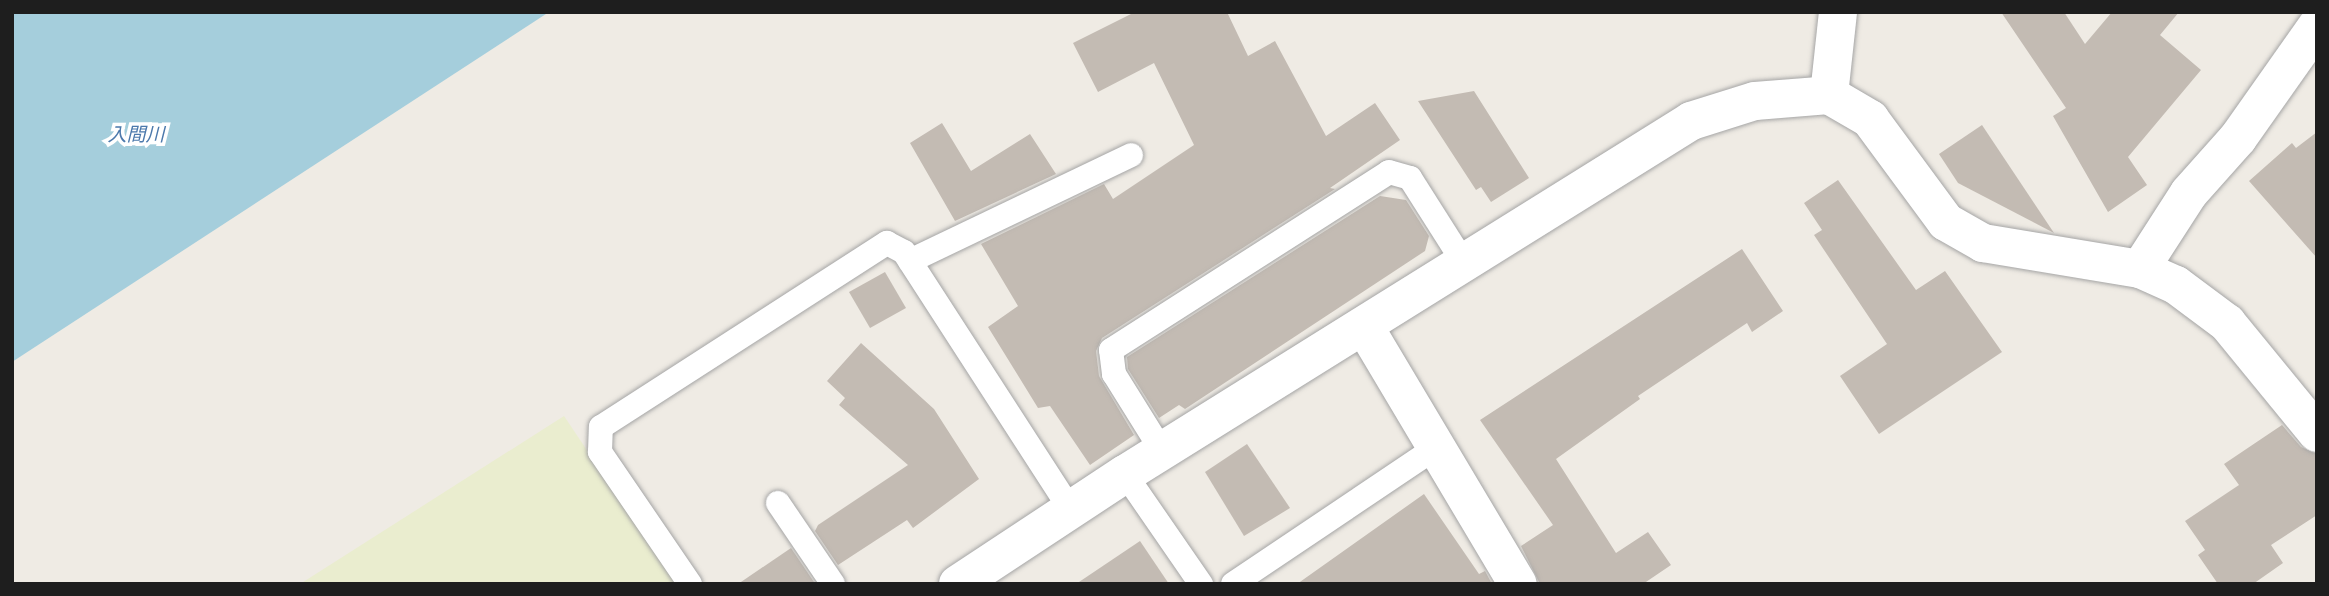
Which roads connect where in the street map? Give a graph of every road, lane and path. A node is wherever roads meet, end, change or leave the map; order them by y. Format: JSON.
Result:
{"nodes":[{"id":1,"x":1838,"y":12,"type":"edge"},
{"id":2,"x":2317,"y":26,"type":"edge"},
{"id":3,"x":1829,"y":95,"type":"junction"},
{"id":4,"x":1131,"y":155,"type":"dead end"},
{"id":5,"x":911,"y":261,"type":"junction"},
{"id":6,"x":1464,"y":263,"type":"junction"},
{"id":7,"x":2140,"y":269,"type":"junction"},
{"id":8,"x":1364,"y":326,"type":"junction"},
{"id":9,"x":2317,"y":433,"type":"edge"},
{"id":10,"x":1434,"y":449,"type":"junction"},
{"id":11,"x":1162,"y":451,"type":"junction"},
{"id":12,"x":1125,"y":474,"type":"junction"},
{"id":13,"x":778,"y":502,"type":"dead end"},
{"id":14,"x":1070,"y":509,"type":"junction"},
{"id":15,"x":690,"y":584,"type":"edge"},
{"id":16,"x":834,"y":584,"type":"edge"},
{"id":17,"x":958,"y":584,"type":"edge"},
{"id":18,"x":1201,"y":584,"type":"edge"},
{"id":19,"x":1233,"y":584,"type":"edge"},
{"id":20,"x":1518,"y":584,"type":"edge"}],
"edges":[{"from":1,"to":3,"type":"street"},
{"from":2,"to":7,"type":"street"},
{"from":3,"to":6,"type":"street"},
{"from":3,"to":7,"type":"street"},
{"from":4,"to":5,"type":"lane"},
{"from":5,"to":14,"type":"lane"},
{"from":5,"to":15,"type":"lane"},
{"from":6,"to":8,"type":"street"},
{"from":6,"to":11,"type":"lane"},
{"from":7,"to":9,"type":"street"},
{"from":8,"to":10,"type":"street"},
{"from":8,"to":11,"type":"street"},
{"from":10,"to":19,"type":"lane"},
{"from":10,"to":20,"type":"street"},
{"from":11,"to":12,"type":"street"},
{"from":12,"to":14,"type":"street"},
{"from":12,"to":18,"type":"lane"},
{"from":13,"to":16,"type":"lane"},
{"from":14,"to":17,"type":"street"}]}
